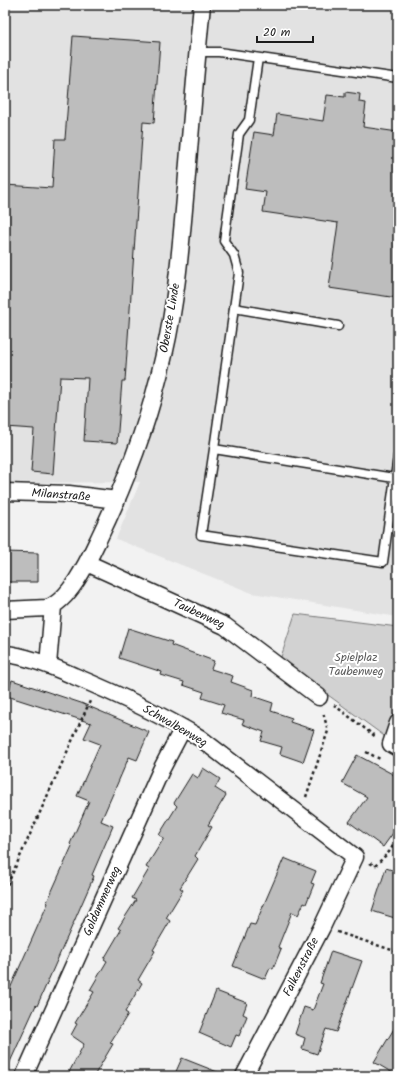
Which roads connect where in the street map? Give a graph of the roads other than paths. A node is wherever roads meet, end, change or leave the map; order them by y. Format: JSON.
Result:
{"nodes":[{"id":1,"x":202,"y":5,"type":"edge"},
{"id":2,"x":197,"y":52,"type":"junction"},
{"id":3,"x":258,"y":58,"type":"junction"},
{"id":4,"x":398,"y":78,"type":"edge"},
{"id":5,"x":234,"y":308,"type":"junction"},
{"id":6,"x":338,"y":326,"type":"dead end"},
{"id":7,"x":214,"y":449,"type":"junction"},
{"id":8,"x":398,"y":456,"type":"edge"},
{"id":9,"x":394,"y":478,"type":"junction"},
{"id":10,"x":5,"y":492,"type":"edge"},
{"id":11,"x":117,"y":500,"type":"junction"},
{"id":12,"x":87,"y":563,"type":"junction"},
{"id":13,"x":53,"y":606,"type":"junction"},
{"id":14,"x":5,"y":610,"type":"edge"},
{"id":15,"x":5,"y":654,"type":"edge"},
{"id":16,"x":48,"y":665,"type":"junction"},
{"id":17,"x":319,"y":697,"type":"road end"},
{"id":18,"x":398,"y":723,"type":"edge"},
{"id":19,"x":183,"y":728,"type":"junction"},
{"id":20,"x":395,"y":746,"type":"edge"},
{"id":21,"x":355,"y":857,"type":"joint"},
{"id":22,"x":24,"y":1076,"type":"edge"},
{"id":23,"x":244,"y":1076,"type":"edge"}],
"edges":[{"from":1,"to":2,"type":"street","name":"Oberste Linde"},
{"from":2,"to":3,"type":"lane"},
{"from":2,"to":11,"type":"street","name":"Oberste Linde"},
{"from":3,"to":4,"type":"lane"},
{"from":3,"to":5,"type":"lane"},
{"from":5,"to":6,"type":"lane"},
{"from":5,"to":7,"type":"lane"},
{"from":7,"to":9,"type":"lane"},
{"from":7,"to":9,"type":"lane"},
{"from":8,"to":9,"type":"lane"},
{"from":10,"to":11,"type":"street","name":"Milanstraße"},
{"from":11,"to":12,"type":"street","name":"Oberste Linde"},
{"from":12,"to":13,"type":"street","name":"Oberste Linde"},
{"from":12,"to":17,"type":"street","name":"Taubenweg"},
{"from":13,"to":14,"type":"street"},
{"from":13,"to":16,"type":"street"},
{"from":15,"to":16,"type":"street","name":"Schwalbenweg"},
{"from":16,"to":19,"type":"street","name":"Schwalbenweg"},
{"from":18,"to":20,"type":"street"},
{"from":19,"to":21,"type":"street","name":"Schwalbenweg"},
{"from":19,"to":22,"type":"street","name":"Goldammerweg"},
{"from":21,"to":23,"type":"street","name":"Falkenstraße"}]}
